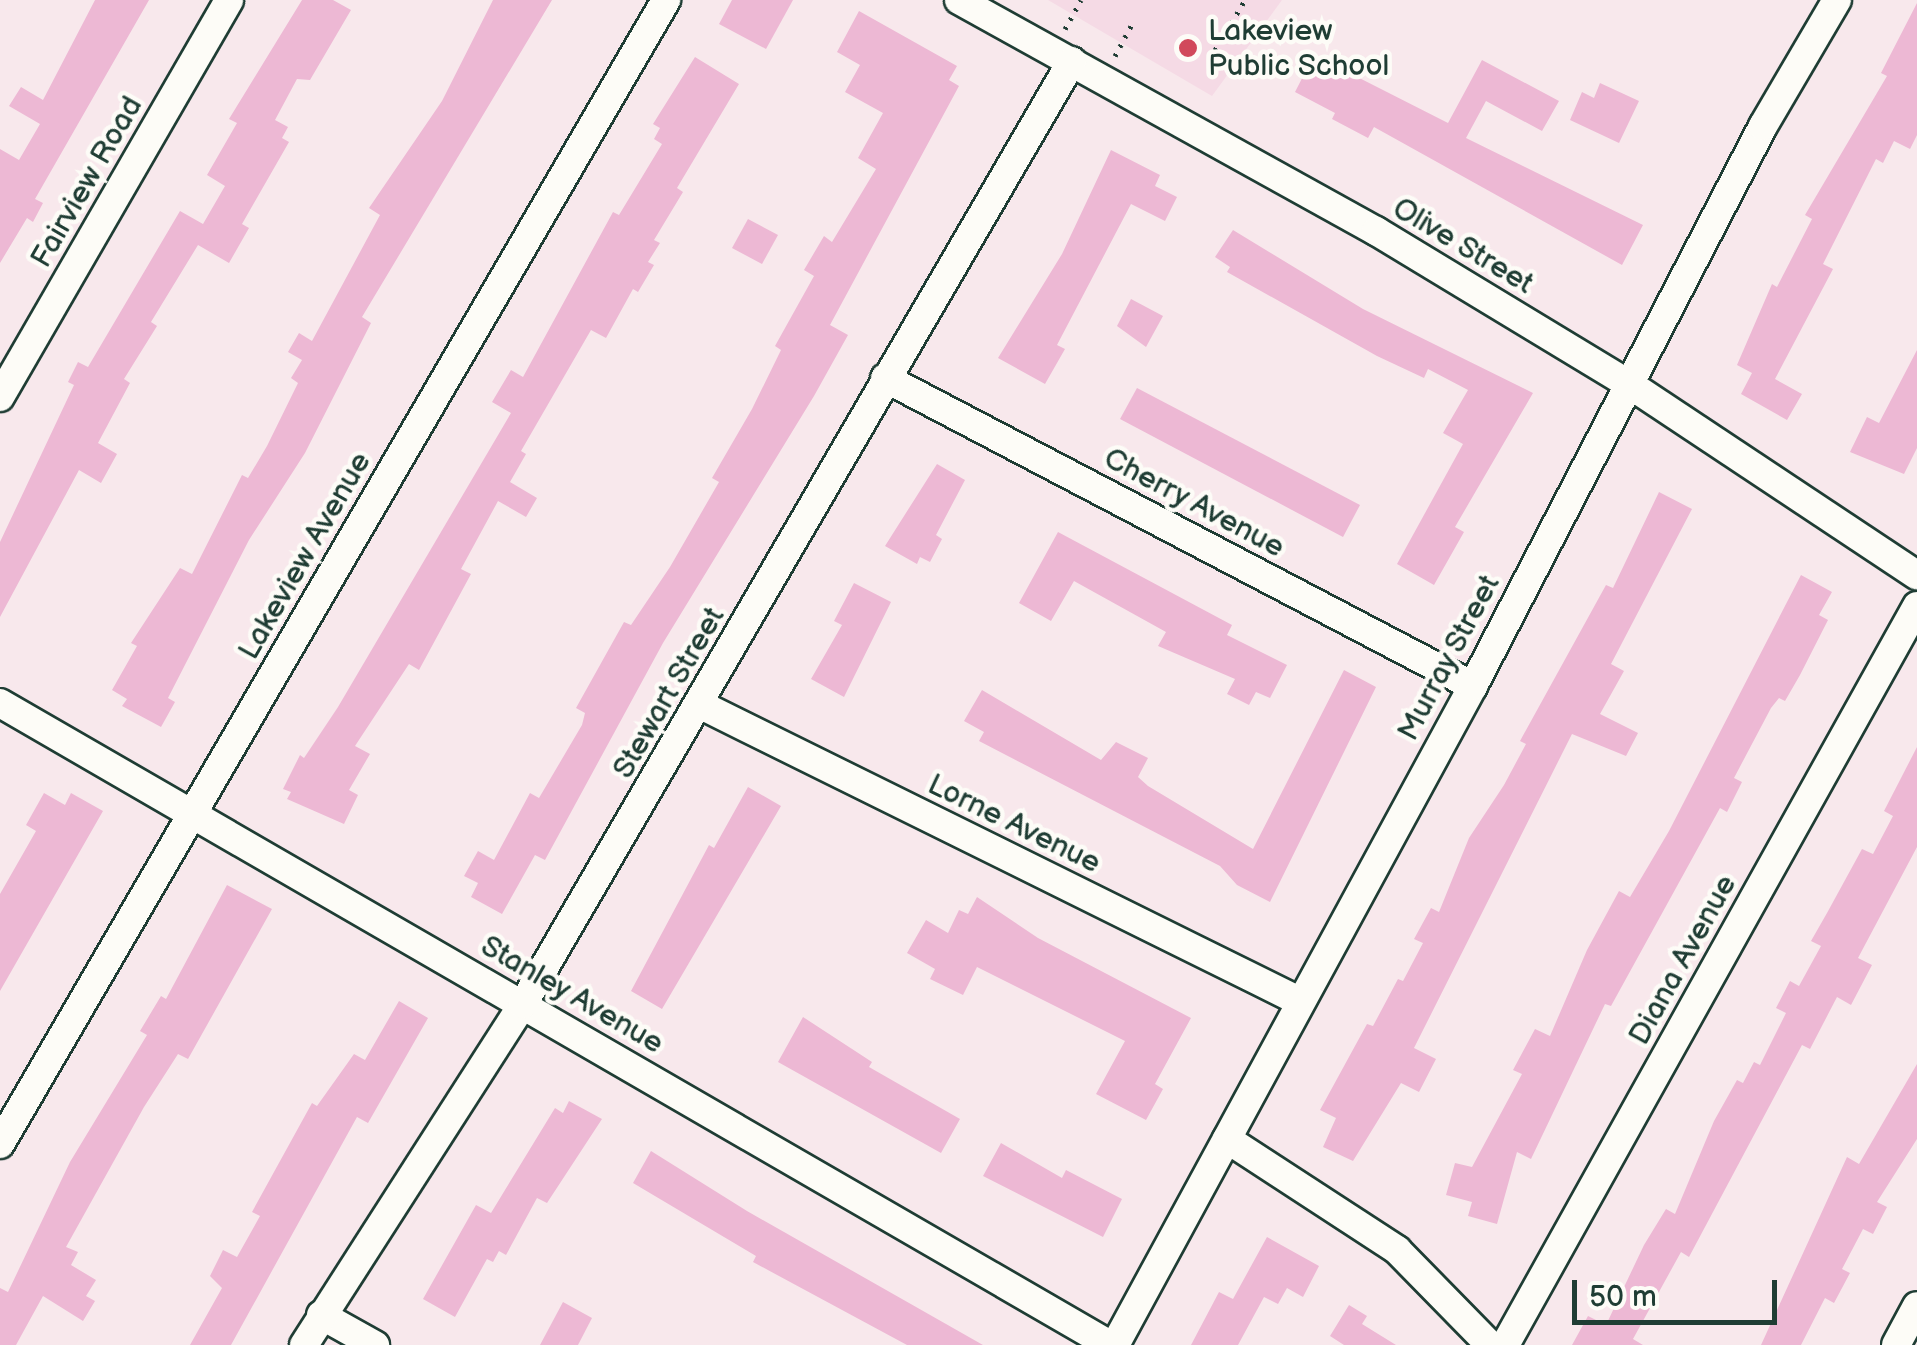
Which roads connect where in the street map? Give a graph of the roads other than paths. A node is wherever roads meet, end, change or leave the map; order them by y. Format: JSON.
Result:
{"nodes":[{"id":1,"x":230,"y":0,"type":"edge"},
{"id":2,"x":666,"y":0,"type":"edge"},
{"id":3,"x":959,"y":0,"type":"edge"},
{"id":4,"x":1837,"y":0,"type":"edge"},
{"id":5,"x":1066,"y":49,"type":"junction"},
{"id":6,"x":885,"y":378,"type":"junction"},
{"id":7,"x":1632,"y":386,"type":"junction"},
{"id":8,"x":0,"y":397,"type":"edge"},
{"id":9,"x":1917,"y":576,"type":"edge"},
{"id":10,"x":1917,"y":606,"type":"edge"},
{"id":11,"x":1473,"y":686,"type":"junction"},
{"id":12,"x":0,"y":703,"type":"edge"},
{"id":13,"x":701,"y":705,"type":"junction"},
{"id":14,"x":194,"y":812,"type":"junction"},
{"id":15,"x":1298,"y":1001,"type":"junction"},
{"id":16,"x":522,"y":1004,"type":"junction"},
{"id":17,"x":1227,"y":1139,"type":"junction"},
{"id":18,"x":0,"y":1144,"type":"edge"},
{"id":19,"x":1917,"y":1306,"type":"edge"},
{"id":20,"x":320,"y":1315,"type":"junction"},
{"id":21,"x":304,"y":1345,"type":"edge"},
{"id":22,"x":375,"y":1345,"type":"edge"},
{"id":23,"x":1112,"y":1345,"type":"edge"},
{"id":24,"x":1490,"y":1345,"type":"edge"},
{"id":25,"x":1505,"y":1345,"type":"edge"},
{"id":26,"x":1896,"y":1345,"type":"edge"}],
"edges":[{"from":1,"to":8,"type":"street","name":"Fairview Road"},
{"from":2,"to":14,"type":"street","name":"Lakeview Avenue"},
{"from":3,"to":5,"type":"street","name":"Olive Street"},
{"from":4,"to":7,"type":"street","name":"Murray Street"},
{"from":5,"to":6,"type":"street","name":"Stewart Street"},
{"from":5,"to":7,"type":"street","name":"Olive Street"},
{"from":6,"to":11,"type":"street","name":"Cherry Avenue"},
{"from":6,"to":13,"type":"street","name":"Stewart Street"},
{"from":7,"to":9,"type":"street","name":"Olive Street"},
{"from":7,"to":11,"type":"street","name":"Murray Street"},
{"from":10,"to":25,"type":"street","name":"Diana Avenue"},
{"from":11,"to":15,"type":"street","name":"Murray Street"},
{"from":12,"to":14,"type":"street","name":"Stanley Avenue"},
{"from":13,"to":15,"type":"street","name":"Lorne Avenue"},
{"from":13,"to":16,"type":"street","name":"Stewart Street"},
{"from":14,"to":16,"type":"street","name":"Stanley Avenue"},
{"from":14,"to":18,"type":"street","name":"Lakeview Avenue"},
{"from":15,"to":17,"type":"street","name":"Murray Street"},
{"from":16,"to":20,"type":"street","name":"Stewart Street"},
{"from":16,"to":23,"type":"street","name":"Stanley Avenue"},
{"from":17,"to":23,"type":"street","name":"Murray Street"},
{"from":17,"to":24,"type":"street"},
{"from":19,"to":26,"type":"street"},
{"from":20,"to":21,"type":"street","name":"Stewart Street"},
{"from":20,"to":22,"type":"street"}]}
